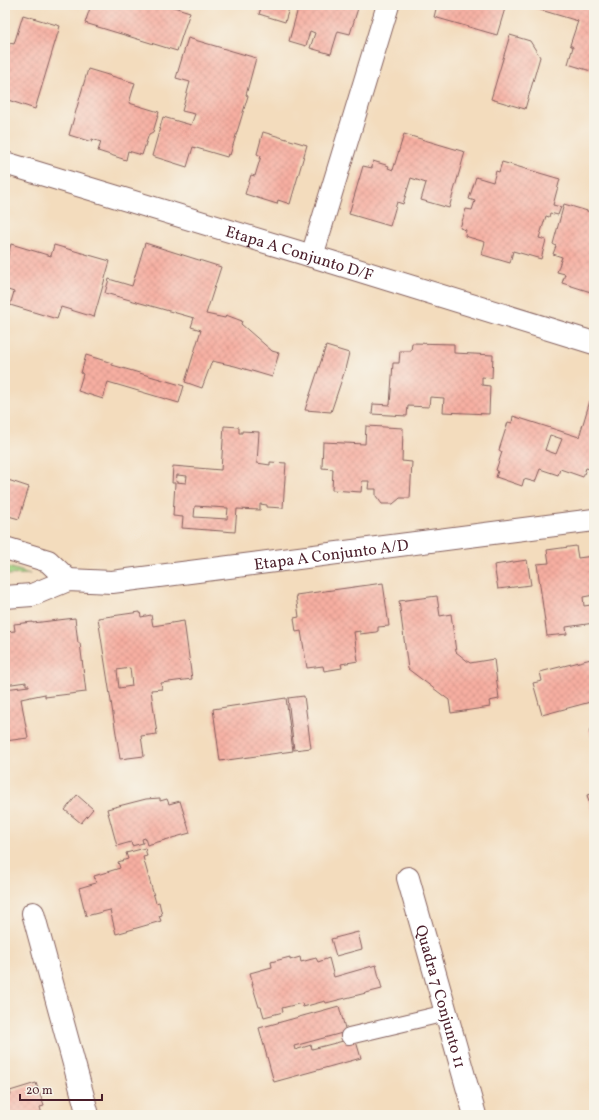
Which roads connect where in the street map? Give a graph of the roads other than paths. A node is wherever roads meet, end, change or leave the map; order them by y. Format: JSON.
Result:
{"nodes":[{"id":1,"x":388,"y":5,"type":"edge"},
{"id":2,"x":5,"y":163,"type":"edge"},
{"id":3,"x":312,"y":256,"type":"junction"},
{"id":4,"x":594,"y":343,"type":"edge"},
{"id":5,"x":594,"y":520,"type":"edge"},
{"id":6,"x":5,"y":548,"type":"edge"},
{"id":7,"x":68,"y":580,"type":"junction"},
{"id":8,"x":5,"y":597,"type":"edge"},
{"id":9,"x":408,"y":878,"type":"dead end"},
{"id":10,"x":33,"y":913,"type":"dead end"},
{"id":11,"x":446,"y":1013,"type":"junction"},
{"id":12,"x":349,"y":1036,"type":"dead end"},
{"id":13,"x":88,"y":1115,"type":"edge"},
{"id":14,"x":474,"y":1115,"type":"edge"}],
"edges":[{"from":1,"to":3,"type":"street"},
{"from":2,"to":3,"type":"street","name":"Etapa A Conjunto D/F"},
{"from":3,"to":4,"type":"street","name":"Etapa A Conjunto D/F"},
{"from":5,"to":7,"type":"street","name":"Etapa A Conjunto A/D"},
{"from":6,"to":7,"type":"street"},
{"from":7,"to":8,"type":"street"},
{"from":9,"to":11,"type":"street","name":"Quadra 7 Conjunto 11"},
{"from":10,"to":13,"type":"street"},
{"from":11,"to":12,"type":"lane"},
{"from":11,"to":14,"type":"street","name":"Quadra 7 Conjunto 11"}]}
